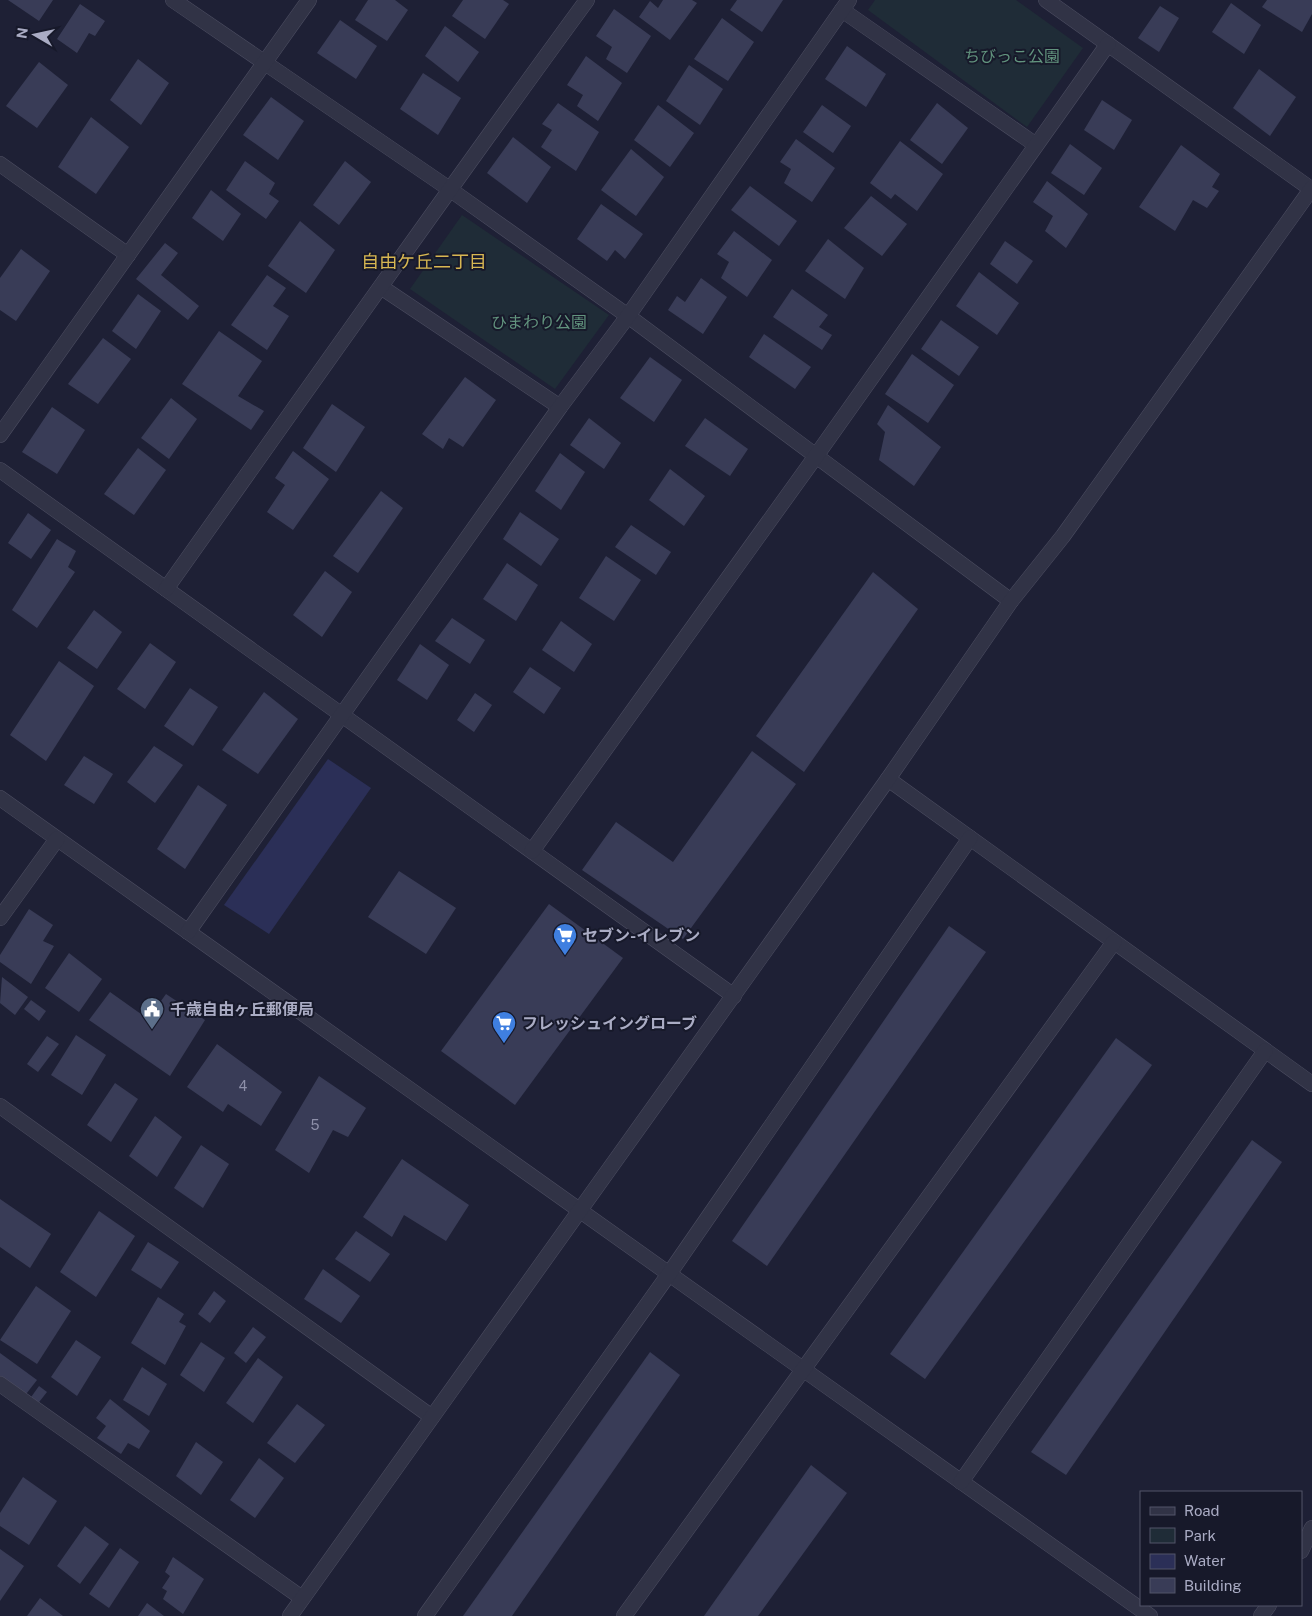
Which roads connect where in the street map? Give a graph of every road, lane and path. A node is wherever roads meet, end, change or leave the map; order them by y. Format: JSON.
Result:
{"nodes":[{"id":1,"x":173,"y":0,"type":"edge"},
{"id":2,"x":309,"y":0,"type":"edge"},
{"id":3,"x":586,"y":0,"type":"edge"},
{"id":4,"x":1046,"y":0,"type":"edge"},
{"id":5,"x":845,"y":5,"type":"edge"},
{"id":6,"x":1108,"y":44,"type":"junction"},
{"id":7,"x":264,"y":64,"type":"junction"},
{"id":8,"x":1036,"y":145,"type":"junction"},
{"id":9,"x":0,"y":164,"type":"edge"},
{"id":10,"x":448,"y":188,"type":"junction"},
{"id":11,"x":1312,"y":188,"type":"edge"},
{"id":12,"x":128,"y":255,"type":"junction"},
{"id":13,"x":381,"y":287,"type":"junction"},
{"id":14,"x":628,"y":316,"type":"junction"},
{"id":15,"x":560,"y":407,"type":"junction"},
{"id":16,"x":0,"y":435,"type":"edge"},
{"id":17,"x":816,"y":456,"type":"junction"},
{"id":18,"x":0,"y":470,"type":"edge"},
{"id":19,"x":166,"y":589,"type":"junction"},
{"id":20,"x":1011,"y":601,"type":"junction"},
{"id":21,"x":340,"y":714,"type":"junction"},
{"id":22,"x":888,"y":779,"type":"junction"},
{"id":23,"x":0,"y":798,"type":"edge"},
{"id":24,"x":56,"y":838,"type":"junction"},
{"id":25,"x":970,"y":838,"type":"junction"},
{"id":26,"x":532,"y":851,"type":"junction"},
{"id":27,"x":0,"y":918,"type":"edge"},
{"id":28,"x":188,"y":932,"type":"junction"},
{"id":29,"x":1114,"y":942,"type":"junction"},
{"id":30,"x":734,"y":996,"type":"junction"},
{"id":31,"x":1265,"y":1051,"type":"junction"},
{"id":32,"x":1312,"y":1084,"type":"edge"},
{"id":33,"x":0,"y":1106,"type":"edge"},
{"id":34,"x":580,"y":1211,"type":"junction"},
{"id":35,"x":669,"y":1274,"type":"junction"},
{"id":36,"x":804,"y":1371,"type":"junction"},
{"id":37,"x":0,"y":1384,"type":"edge"},
{"id":38,"x":432,"y":1417,"type":"junction"},
{"id":39,"x":961,"y":1482,"type":"junction"},
{"id":40,"x":1312,"y":1528,"type":"edge"},
{"id":41,"x":1302,"y":1549,"type":"edge"},
{"id":42,"x":302,"y":1598,"type":"junction"},
{"id":43,"x":290,"y":1616,"type":"edge"},
{"id":44,"x":425,"y":1616,"type":"edge"},
{"id":45,"x":624,"y":1616,"type":"edge"},
{"id":46,"x":1150,"y":1616,"type":"edge"}],
"edges":[{"from":1,"to":7,"type":"street"},
{"from":2,"to":7,"type":"street"},
{"from":3,"to":10,"type":"street"},
{"from":4,"to":6,"type":"street"},
{"from":5,"to":8,"type":"street"},
{"from":5,"to":14,"type":"street"},
{"from":6,"to":8,"type":"street"},
{"from":6,"to":11,"type":"street"},
{"from":7,"to":10,"type":"street"},
{"from":7,"to":12,"type":"street"},
{"from":8,"to":17,"type":"street"},
{"from":9,"to":12,"type":"street"},
{"from":10,"to":13,"type":"street"},
{"from":10,"to":14,"type":"street"},
{"from":11,"to":20,"type":"street"},
{"from":12,"to":16,"type":"street"},
{"from":13,"to":15,"type":"street"},
{"from":13,"to":19,"type":"street"},
{"from":14,"to":15,"type":"street"},
{"from":14,"to":17,"type":"street"},
{"from":15,"to":21,"type":"street"},
{"from":17,"to":20,"type":"street"},
{"from":17,"to":26,"type":"street"},
{"from":18,"to":19,"type":"street"},
{"from":19,"to":21,"type":"street"},
{"from":20,"to":22,"type":"street"},
{"from":21,"to":26,"type":"street"},
{"from":21,"to":28,"type":"street"},
{"from":22,"to":25,"type":"street"},
{"from":22,"to":30,"type":"street"},
{"from":23,"to":24,"type":"street"},
{"from":24,"to":27,"type":"street"},
{"from":24,"to":28,"type":"street"},
{"from":25,"to":29,"type":"street"},
{"from":25,"to":35,"type":"street"},
{"from":26,"to":30,"type":"street"},
{"from":28,"to":34,"type":"street"},
{"from":29,"to":31,"type":"street"},
{"from":29,"to":36,"type":"street"},
{"from":30,"to":34,"type":"street"},
{"from":31,"to":32,"type":"street"},
{"from":31,"to":39,"type":"street"},
{"from":33,"to":38,"type":"street"},
{"from":34,"to":35,"type":"street"},
{"from":34,"to":38,"type":"street"},
{"from":35,"to":36,"type":"street"},
{"from":35,"to":44,"type":"street"},
{"from":36,"to":39,"type":"street"},
{"from":36,"to":45,"type":"street"},
{"from":37,"to":42,"type":"street"},
{"from":38,"to":42,"type":"street"},
{"from":39,"to":46,"type":"street"},
{"from":40,"to":41,"type":"street"},
{"from":42,"to":43,"type":"street"}]}
